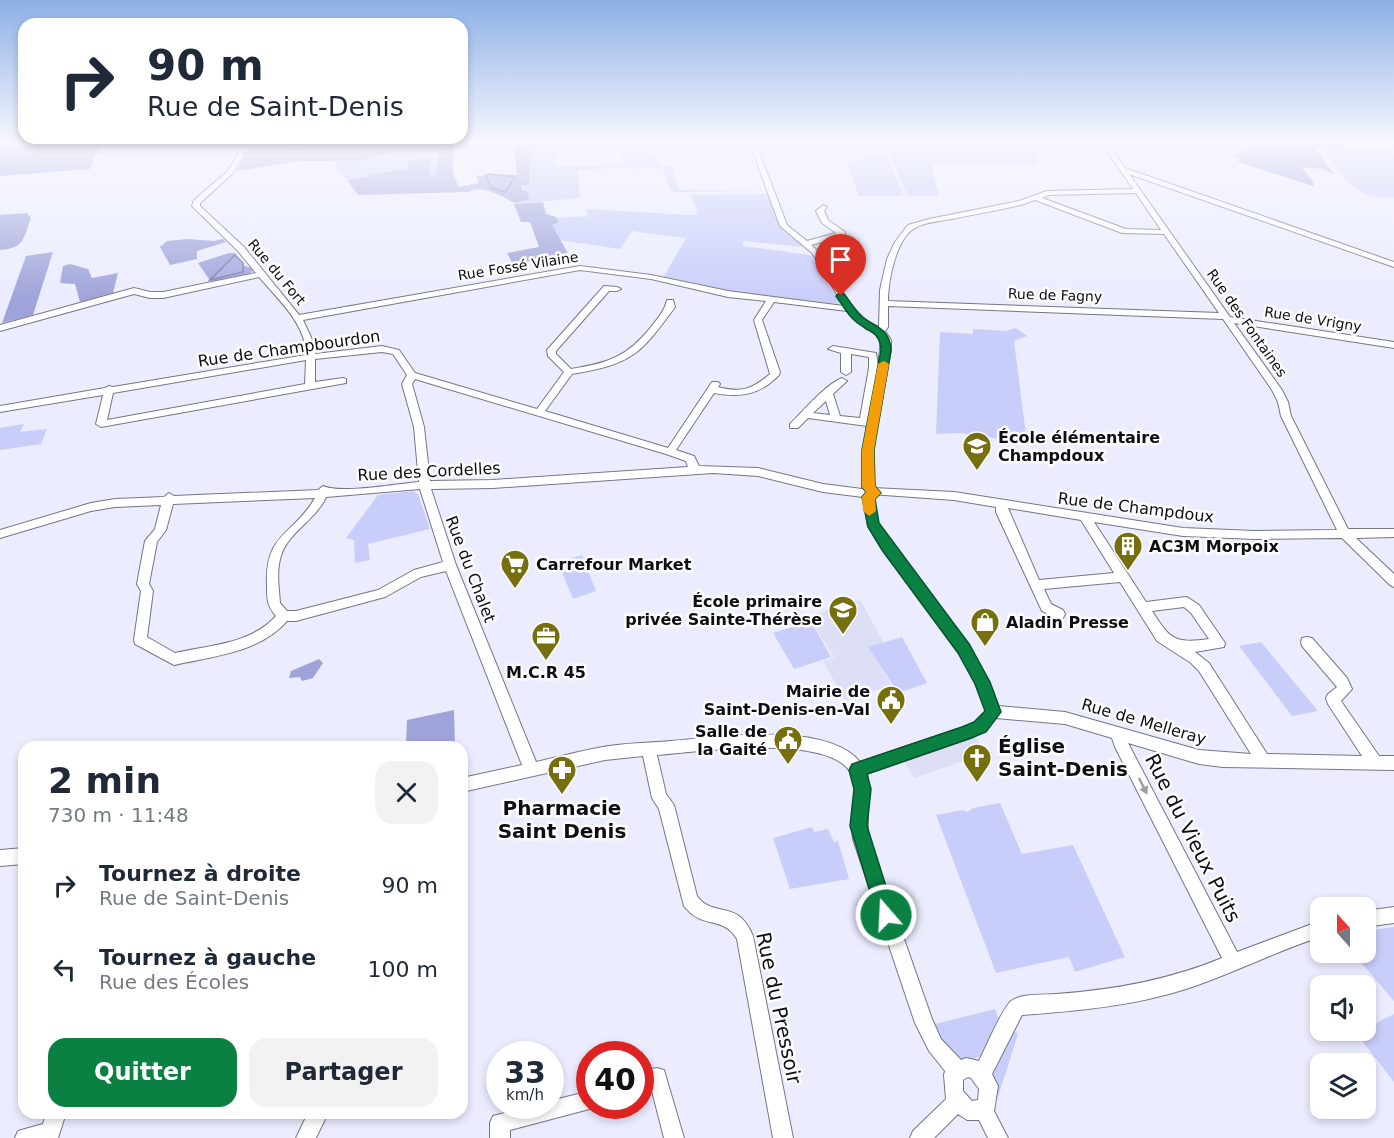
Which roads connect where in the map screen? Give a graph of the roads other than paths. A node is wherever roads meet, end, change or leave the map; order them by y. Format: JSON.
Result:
{"nodes":[{"id":1,"x":206,"y":194,"type":"edge"},
{"id":2,"x":772,"y":194,"type":"edge"},
{"id":3,"x":1052,"y":194,"type":"edge"},
{"id":4,"x":1140,"y":194,"type":"edge"},
{"id":5,"x":1192,"y":194,"type":"edge"},
{"id":6,"x":1036,"y":198,"type":"junction"},
{"id":7,"x":823,"y":207,"type":"dead end"},
{"id":8,"x":1167,"y":232,"type":"junction"},
{"id":9,"x":806,"y":244,"type":"junction"},
{"id":10,"x":1394,"y":266,"type":"edge"},
{"id":11,"x":261,"y":274,"type":"junction"},
{"id":12,"x":617,"y":289,"type":"dead end"},
{"id":13,"x":772,"y":299,"type":"junction"},
{"id":14,"x":670,"y":302,"type":"dead end"},
{"id":15,"x":884,"y":303,"type":"junction"},
{"id":16,"x":849,"y":309,"type":"junction"},
{"id":17,"x":1226,"y":317,"type":"junction"},
{"id":18,"x":298,"y":318,"type":"junction"},
{"id":19,"x":0,"y":328,"type":"edge"},
{"id":20,"x":880,"y":331,"type":"junction"},
{"id":21,"x":1394,"y":345,"type":"edge"},
{"id":22,"x":833,"y":349,"type":"dead end"},
{"id":23,"x":846,"y":352,"type":"junction"},
{"id":24,"x":310,"y":357,"type":"junction"},
{"id":25,"x":878,"y":369,"type":"junction"},
{"id":26,"x":569,"y":372,"type":"junction"},
{"id":27,"x":411,"y":375,"type":"junction"},
{"id":28,"x":343,"y":381,"type":"dead end"},
{"id":29,"x":310,"y":386,"type":"junction"},
{"id":30,"x":109,"y":389,"type":"junction"},
{"id":31,"x":828,"y":393,"type":"junction"},
{"id":32,"x":0,"y":409,"type":"edge"},
{"id":33,"x":539,"y":412,"type":"junction"},
{"id":34,"x":805,"y":415,"type":"junction"},
{"id":35,"x":836,"y":419,"type":"junction"},
{"id":36,"x":868,"y":422,"type":"junction"},
{"id":37,"x":794,"y":426,"type":"dead end"},
{"id":38,"x":670,"y":452,"type":"junction"},
{"id":39,"x":695,"y":470,"type":"junction"},
{"id":40,"x":426,"y":485,"type":"junction"},
{"id":41,"x":323,"y":492,"type":"junction"},
{"id":42,"x":868,"y":492,"type":"junction"},
{"id":43,"x":168,"y":499,"type":"junction"},
{"id":44,"x":1002,"y":505,"type":"junction"},
{"id":45,"x":1086,"y":518,"type":"junction"},
{"id":46,"x":1344,"y":533,"type":"junction"},
{"id":47,"x":1394,"y":533,"type":"edge"},
{"id":48,"x":0,"y":534,"type":"edge"},
{"id":49,"x":450,"y":565,"type":"junction"},
{"id":50,"x":1123,"y":577,"type":"junction"},
{"id":51,"x":1394,"y":582,"type":"edge"},
{"id":52,"x":1035,"y":585,"type":"junction"},
{"id":53,"x":1142,"y":607,"type":"junction"},
{"id":54,"x":1059,"y":614,"type":"dead end"},
{"id":55,"x":284,"y":616,"type":"junction"},
{"id":56,"x":1307,"y":642,"type":"dead end"},
{"id":57,"x":1177,"y":648,"type":"junction"},
{"id":58,"x":993,"y":712,"type":"junction"},
{"id":59,"x":1119,"y":733,"type":"junction"},
{"id":60,"x":648,"y":748,"type":"junction"},
{"id":61,"x":1263,"y":760,"type":"junction"},
{"id":62,"x":1374,"y":761,"type":"junction"},
{"id":63,"x":1394,"y":763,"type":"edge"},
{"id":64,"x":531,"y":768,"type":"junction"},
{"id":65,"x":858,"y":770,"type":"junction"},
{"id":66,"x":468,"y":784,"type":"edge"},
{"id":67,"x":18,"y":856,"type":"edge"},
{"id":68,"x":0,"y":858,"type":"edge"},
{"id":69,"x":1394,"y":915,"type":"edge"},
{"id":70,"x":1376,"y":917,"type":"edge"},
{"id":71,"x":1310,"y":933,"type":"edge"},
{"id":72,"x":1233,"y":961,"type":"junction"},
{"id":73,"x":957,"y":1070,"type":"junction"},
{"id":74,"x":982,"y":1074,"type":"junction"},
{"id":75,"x":654,"y":1090,"type":"edge"},
{"id":76,"x":957,"y":1101,"type":"junction"},
{"id":77,"x":576,"y":1105,"type":"edge"},
{"id":78,"x":983,"y":1109,"type":"junction"},
{"id":79,"x":315,"y":1119,"type":"edge"},
{"id":80,"x":53,"y":1122,"type":"edge"},
{"id":81,"x":500,"y":1131,"type":"edge"},
{"id":82,"x":25,"y":1138,"type":"edge"},
{"id":83,"x":306,"y":1138,"type":"edge"},
{"id":84,"x":674,"y":1138,"type":"edge"},
{"id":85,"x":783,"y":1138,"type":"edge"},
{"id":86,"x":920,"y":1138,"type":"edge"},
{"id":87,"x":998,"y":1138,"type":"edge"}],
"edges":[{"from":1,"to":11,"type":"street","name":"Rue du Fort"},
{"from":2,"to":9,"type":"street"},
{"from":3,"to":6,"type":"street"},
{"from":4,"to":8,"type":"street","name":"Rue des Fontaines"},
{"from":5,"to":10,"type":"street"},
{"from":6,"to":8,"type":"street"},
{"from":6,"to":15,"type":"street"},
{"from":7,"to":9,"type":"street"},
{"from":8,"to":17,"type":"street","name":"Rue des Fontaines"},
{"from":9,"to":16,"type":"street"},
{"from":11,"to":18,"type":"street","name":"Rue du Fort"},
{"from":11,"to":19,"type":"street"},
{"from":12,"to":26,"type":"street"},
{"from":13,"to":16,"type":"street","name":"Rue Fossé Vilaine"},
{"from":13,"to":18,"type":"street","name":"Rue Fossé Vilaine"},
{"from":13,"to":38,"type":"street"},
{"from":14,"to":26,"type":"street"},
{"from":15,"to":17,"type":"street","name":"Rue de Fagny"},
{"from":15,"to":20,"type":"street"},
{"from":16,"to":20,"type":"street"},
{"from":17,"to":21,"type":"street","name":"Rue de Vrigny"},
{"from":17,"to":46,"type":"street","name":"Rue des Fontaines"},
{"from":18,"to":24,"type":"street","name":"Rue du Fort"},
{"from":20,"to":25,"type":"street"},
{"from":22,"to":23,"type":"street"},
{"from":23,"to":25,"type":"street"},
{"from":23,"to":31,"type":"street"},
{"from":24,"to":27,"type":"street","name":"Rue de Champbourdon"},
{"from":24,"to":29,"type":"street","name":"Rue du Fort"},
{"from":24,"to":30,"type":"street","name":"Rue de Champbourdon"},
{"from":25,"to":36,"type":"street"},
{"from":26,"to":33,"type":"street"},
{"from":27,"to":33,"type":"street"},
{"from":27,"to":40,"type":"street","name":"Rue du Chalet"},
{"from":28,"to":29,"type":"street"},
{"from":29,"to":30,"type":"street"},
{"from":30,"to":32,"type":"street","name":"Rue de Champbourdon"},
{"from":31,"to":34,"type":"street"},
{"from":31,"to":35,"type":"street"},
{"from":33,"to":38,"type":"street"},
{"from":34,"to":35,"type":"street"},
{"from":34,"to":37,"type":"street"},
{"from":35,"to":36,"type":"street"},
{"from":36,"to":42,"type":"street"},
{"from":38,"to":39,"type":"street"},
{"from":39,"to":40,"type":"street","name":"Rue des Cordelles"},
{"from":39,"to":42,"type":"street","name":"Rue des Cordelles"},
{"from":40,"to":41,"type":"street","name":"Rue des Cordelles"},
{"from":40,"to":49,"type":"street","name":"Rue du Chalet"},
{"from":41,"to":43,"type":"street","name":"Rue des Cordelles"},
{"from":41,"to":55,"type":"street"},
{"from":42,"to":44,"type":"street","name":"Rue de Champdoux"},
{"from":42,"to":58,"type":"street"},
{"from":43,"to":48,"type":"street","name":"Rue des Cordelles"},
{"from":43,"to":55,"type":"street"},
{"from":44,"to":45,"type":"street","name":"Rue de Champdoux"},
{"from":44,"to":52,"type":"street"},
{"from":45,"to":46,"type":"street","name":"Rue de Champdoux"},
{"from":45,"to":50,"type":"street"},
{"from":46,"to":47,"type":"street","name":"Rue de Champdoux"},
{"from":46,"to":51,"type":"street","name":"Rue des Fontaines"},
{"from":49,"to":55,"type":"street"},
{"from":49,"to":64,"type":"street","name":"Rue du Chalet"},
{"from":50,"to":52,"type":"street"},
{"from":50,"to":53,"type":"street"},
{"from":52,"to":54,"type":"street"},
{"from":53,"to":57,"type":"street"},
{"from":53,"to":57,"type":"street"},
{"from":56,"to":62,"type":"street"},
{"from":57,"to":61,"type":"street"},
{"from":58,"to":59,"type":"street","name":"Rue de Melleray"},
{"from":58,"to":65,"type":"street"},
{"from":59,"to":61,"type":"street","name":"Rue de Melleray"},
{"from":59,"to":72,"type":"street","name":"Rue du Vieux Puits","one_way":true},
{"from":60,"to":64,"type":"street"},
{"from":60,"to":65,"type":"street"},
{"from":60,"to":85,"type":"street","name":"Rue du Pressoir"},
{"from":61,"to":62,"type":"street","name":"Rue de Melleray"},
{"from":62,"to":63,"type":"street","name":"Rue de Melleray"},
{"from":64,"to":66,"type":"street"},
{"from":65,"to":73,"type":"street"},
{"from":67,"to":68,"type":"street"},
{"from":69,"to":70,"type":"street"},
{"from":71,"to":72,"type":"street"},
{"from":72,"to":74,"type":"street"},
{"from":73,"to":74,"type":"street"},
{"from":73,"to":76,"type":"street"},
{"from":74,"to":78,"type":"street"},
{"from":75,"to":84,"type":"street"},
{"from":76,"to":78,"type":"street"},
{"from":76,"to":86,"type":"street"},
{"from":77,"to":81,"type":"street"},
{"from":78,"to":87,"type":"street"},
{"from":79,"to":83,"type":"street"},
{"from":80,"to":82,"type":"street"}]}
